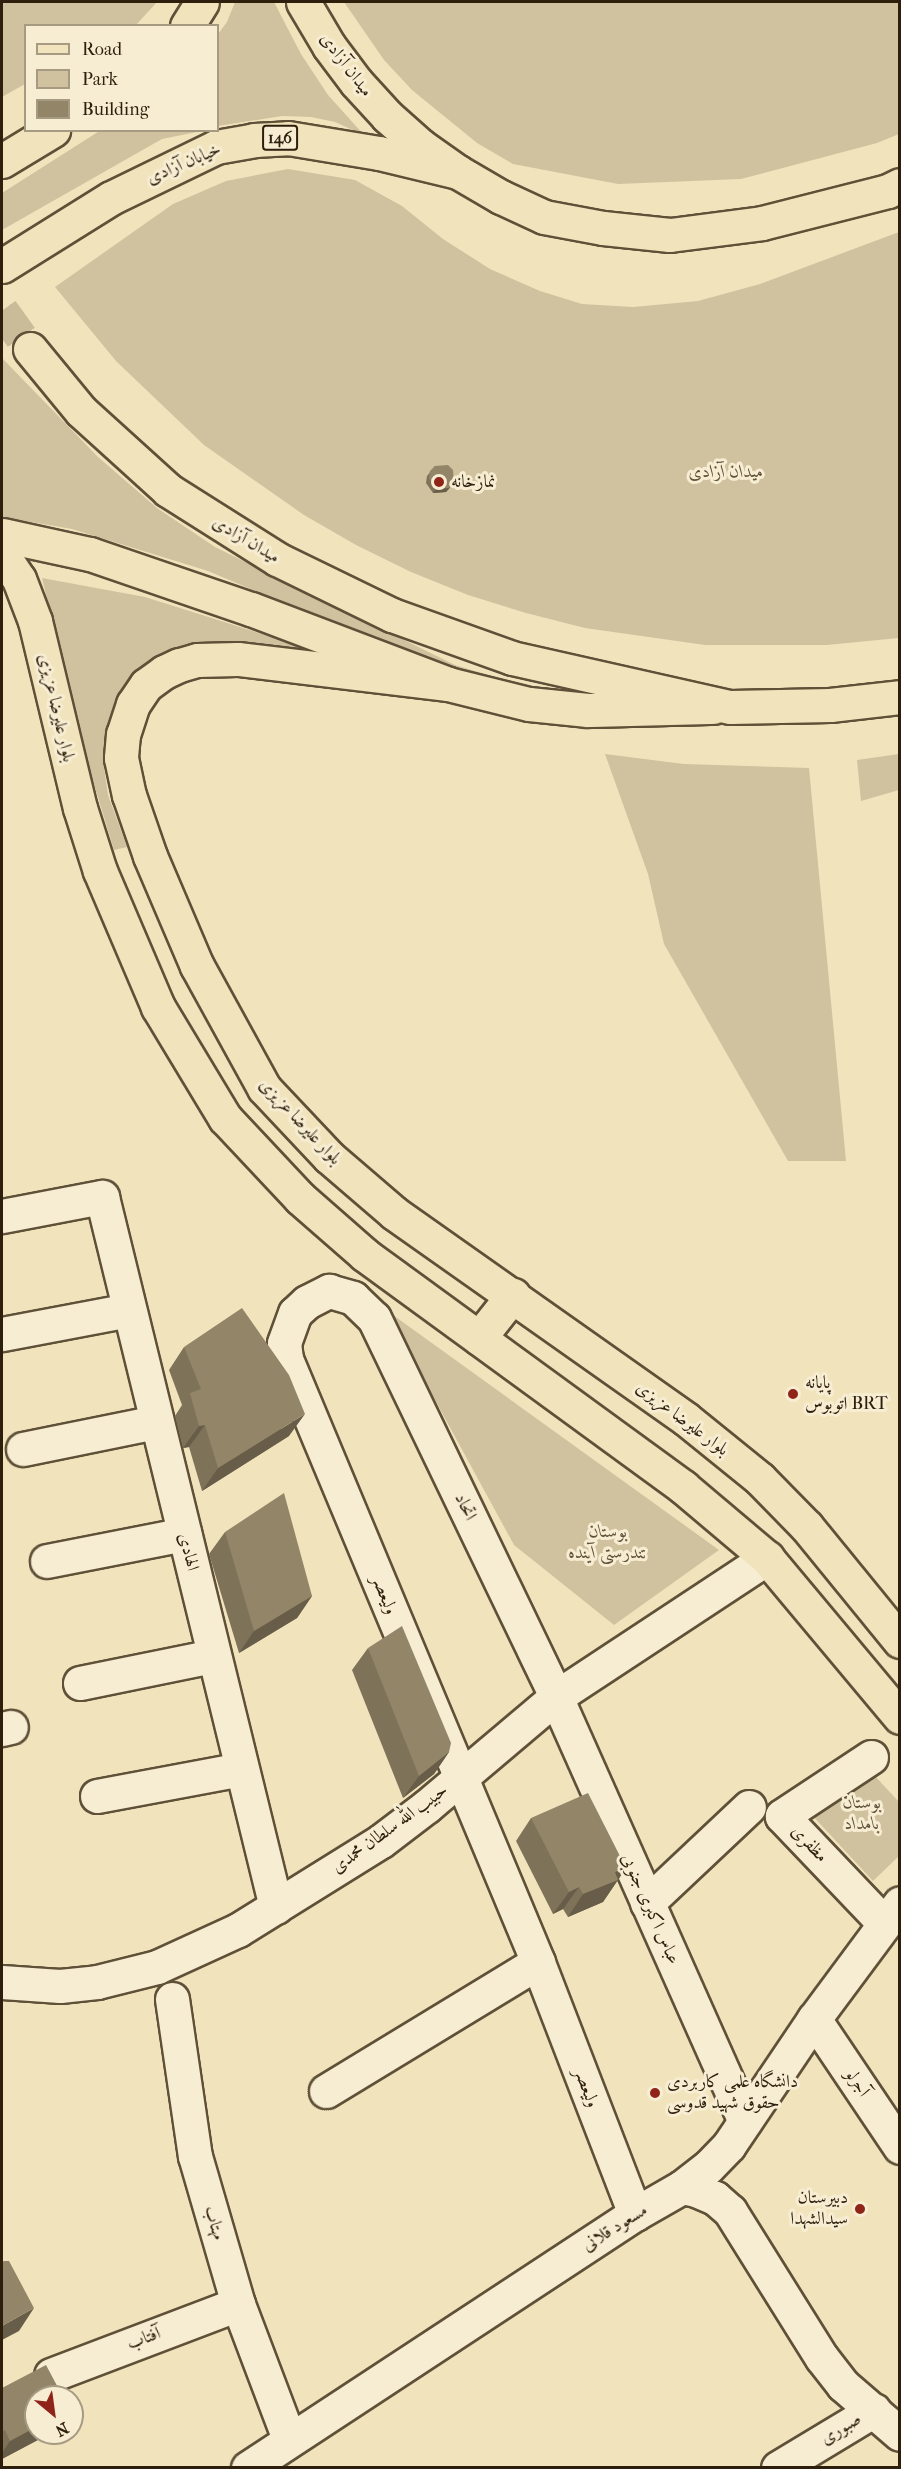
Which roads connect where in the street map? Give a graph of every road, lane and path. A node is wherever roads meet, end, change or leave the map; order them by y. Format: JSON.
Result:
{"nodes":[{"id":1,"x":201,"y":2,"type":"edge"},
{"id":2,"x":303,"y":2,"type":"edge"},
{"id":3,"x":188,"y":24,"type":"edge"},
{"id":4,"x":50,"y":132,"type":"edge"},
{"id":5,"x":2,"y":161,"type":"edge"},
{"id":6,"x":458,"y":172,"type":"junction"},
{"id":7,"x":896,"y":188,"type":"edge"},
{"id":8,"x":2,"y":266,"type":"edge"},
{"id":9,"x":30,"y":349,"type":"tunnel mouth"},
{"id":10,"x":2,"y":535,"type":"edge"},
{"id":11,"x":2,"y":554,"type":"edge"},
{"id":12,"x":448,"y":684,"type":"junction"},
{"id":13,"x":900,"y":697,"type":"edge"},
{"id":14,"x":730,"y":706,"type":"junction"},
{"id":15,"x":150,"y":856,"type":"junction"},
{"id":16,"x":100,"y":871,"type":"junction"},
{"id":17,"x":2,"y":1216,"type":"edge"},
{"id":18,"x":513,"y":1295,"type":"junction"},
{"id":19,"x":129,"y":1310,"type":"junction"},
{"id":20,"x":374,"y":1318,"type":"joint"},
{"id":21,"x":2,"y":1334,"type":"edge"},
{"id":22,"x":479,"y":1338,"type":"junction"},
{"id":23,"x":156,"y":1422,"type":"junction"},
{"id":24,"x":23,"y":1449,"type":"dead end"},
{"id":25,"x":807,"y":1527,"type":"junction"},
{"id":26,"x":184,"y":1534,"type":"junction"},
{"id":27,"x":767,"y":1558,"type":"junction"},
{"id":28,"x":47,"y":1561,"type":"dead end"},
{"id":29,"x":900,"y":1641,"type":"edge"},
{"id":30,"x":213,"y":1656,"type":"junction"},
{"id":31,"x":80,"y":1683,"type":"dead end"},
{"id":32,"x":556,"y":1697,"type":"junction"},
{"id":33,"x":900,"y":1717,"type":"edge"},
{"id":34,"x":871,"y":1757,"type":"dead end"},
{"id":35,"x":241,"y":1769,"type":"junction"},
{"id":36,"x":460,"y":1779,"type":"junction"},
{"id":37,"x":97,"y":1796,"type":"dead end"},
{"id":38,"x":749,"y":1807,"type":"dead end"},
{"id":39,"x":646,"y":1903,"type":"junction"},
{"id":40,"x":276,"y":1907,"type":"junction"},
{"id":41,"x":892,"y":1913,"type":"edge"},
{"id":42,"x":538,"y":1962,"type":"junction"},
{"id":43,"x":2,"y":1982,"type":"edge"},
{"id":44,"x":172,"y":1999,"type":"dead end"},
{"id":45,"x":814,"y":2019,"type":"junction"},
{"id":46,"x":326,"y":2091,"type":"dead end"},
{"id":47,"x":745,"y":2121,"type":"junction"},
{"id":48,"x":900,"y":2147,"type":"edge"},
{"id":49,"x":682,"y":2187,"type":"junction"},
{"id":50,"x":635,"y":2214,"type":"junction"},
{"id":51,"x":238,"y":2304,"type":"junction"},
{"id":52,"x":51,"y":2375,"type":"edge"},
{"id":53,"x":874,"y":2410,"type":"junction"},
{"id":54,"x":900,"y":2434,"type":"edge"},
{"id":55,"x":290,"y":2439,"type":"junction"},
{"id":56,"x":248,"y":2468,"type":"edge"},
{"id":57,"x":778,"y":2468,"type":"edge"}],
"edges":[{"from":1,"to":3,"type":"main road"},
{"from":2,"to":6,"type":"main road","name":"میدان آزادی"},
{"from":4,"to":5,"type":"main road"},
{"from":6,"to":7,"type":"main road","name":"میدان آزادی"},
{"from":6,"to":8,"type":"main road","name":"خیابان آزادی","number":"146"},
{"from":9,"to":14,"type":"main road","name":"میدان آزادی"},
{"from":10,"to":12,"type":"main road"},
{"from":11,"to":16,"type":"main road","name":"بلوار علیرضا عزیزی"},
{"from":12,"to":14,"type":"main road"},
{"from":12,"to":15,"type":"main road","name":"بلوار علیرضا عزیزی"},
{"from":13,"to":14,"type":"main road","name":"میدان آزادی"},
{"from":15,"to":16,"type":"main road"},
{"from":15,"to":18,"type":"main road","name":"بلوار علیرضا عزیزی"},
{"from":16,"to":22,"type":"main road","name":"بلوار علیرضا عزیزی"},
{"from":17,"to":19,"type":"street","name":"الهادی"},
{"from":18,"to":22,"type":"main road"},
{"from":18,"to":25,"type":"main road","name":"بلوار علیرضا عزیزی"},
{"from":19,"to":21,"type":"street"},
{"from":19,"to":23,"type":"street","name":"الهادی"},
{"from":20,"to":32,"type":"street","name":"اتحاد"},
{"from":20,"to":36,"type":"street","name":"ولیعصر"},
{"from":22,"to":27,"type":"main road","name":"بلوار علیرضا عزیزی"},
{"from":23,"to":24,"type":"street"},
{"from":23,"to":26,"type":"street","name":"الهادی"},
{"from":25,"to":27,"type":"main road"},
{"from":25,"to":29,"type":"main road","name":"بلوار علیرضا عزیزی"},
{"from":26,"to":28,"type":"street"},
{"from":26,"to":30,"type":"street","name":"الهادی"},
{"from":27,"to":32,"type":"street","name":"حبیب الله سلطان محمدی"},
{"from":27,"to":33,"type":"main road","name":"بلوار علیرضا عزیزی"},
{"from":30,"to":31,"type":"street"},
{"from":30,"to":35,"type":"street","name":"الهادی"},
{"from":32,"to":36,"type":"street","name":"حبیب الله سلطان محمدی"},
{"from":32,"to":39,"type":"street","name":"عباس اکبری جنوبی"},
{"from":34,"to":41,"type":"street","name":"مظفری"},
{"from":35,"to":37,"type":"street"},
{"from":35,"to":40,"type":"street","name":"الهادی"},
{"from":36,"to":40,"type":"street","name":"حبیب الله سلطان محمدی"},
{"from":36,"to":42,"type":"street","name":"ولیعصر"},
{"from":38,"to":39,"type":"street"},
{"from":39,"to":47,"type":"street","name":"عباس اکبری جنوبی"},
{"from":40,"to":43,"type":"street","name":"حبیب الله سلطان محمدی"},
{"from":41,"to":45,"type":"street","name":"مسعود قلانی"},
{"from":42,"to":46,"type":"street"},
{"from":42,"to":50,"type":"street","name":"ولیعصر"},
{"from":44,"to":51,"type":"street","name":"مهتاب"},
{"from":45,"to":47,"type":"street","name":"مسعود قلانی"},
{"from":45,"to":48,"type":"street","name":"آجرلو"},
{"from":47,"to":49,"type":"street","name":"مسعود قلانی"},
{"from":49,"to":50,"type":"street","name":"مسعود قلانی"},
{"from":49,"to":53,"type":"street"},
{"from":50,"to":55,"type":"street","name":"مسعود قلانی"},
{"from":51,"to":52,"type":"street","name":"آفتاب"},
{"from":51,"to":55,"type":"street","name":"مهتاب"},
{"from":53,"to":54,"type":"street"},
{"from":53,"to":57,"type":"street","name":"صبوری"},
{"from":55,"to":56,"type":"street","name":"مسعود قلانی"}]}
